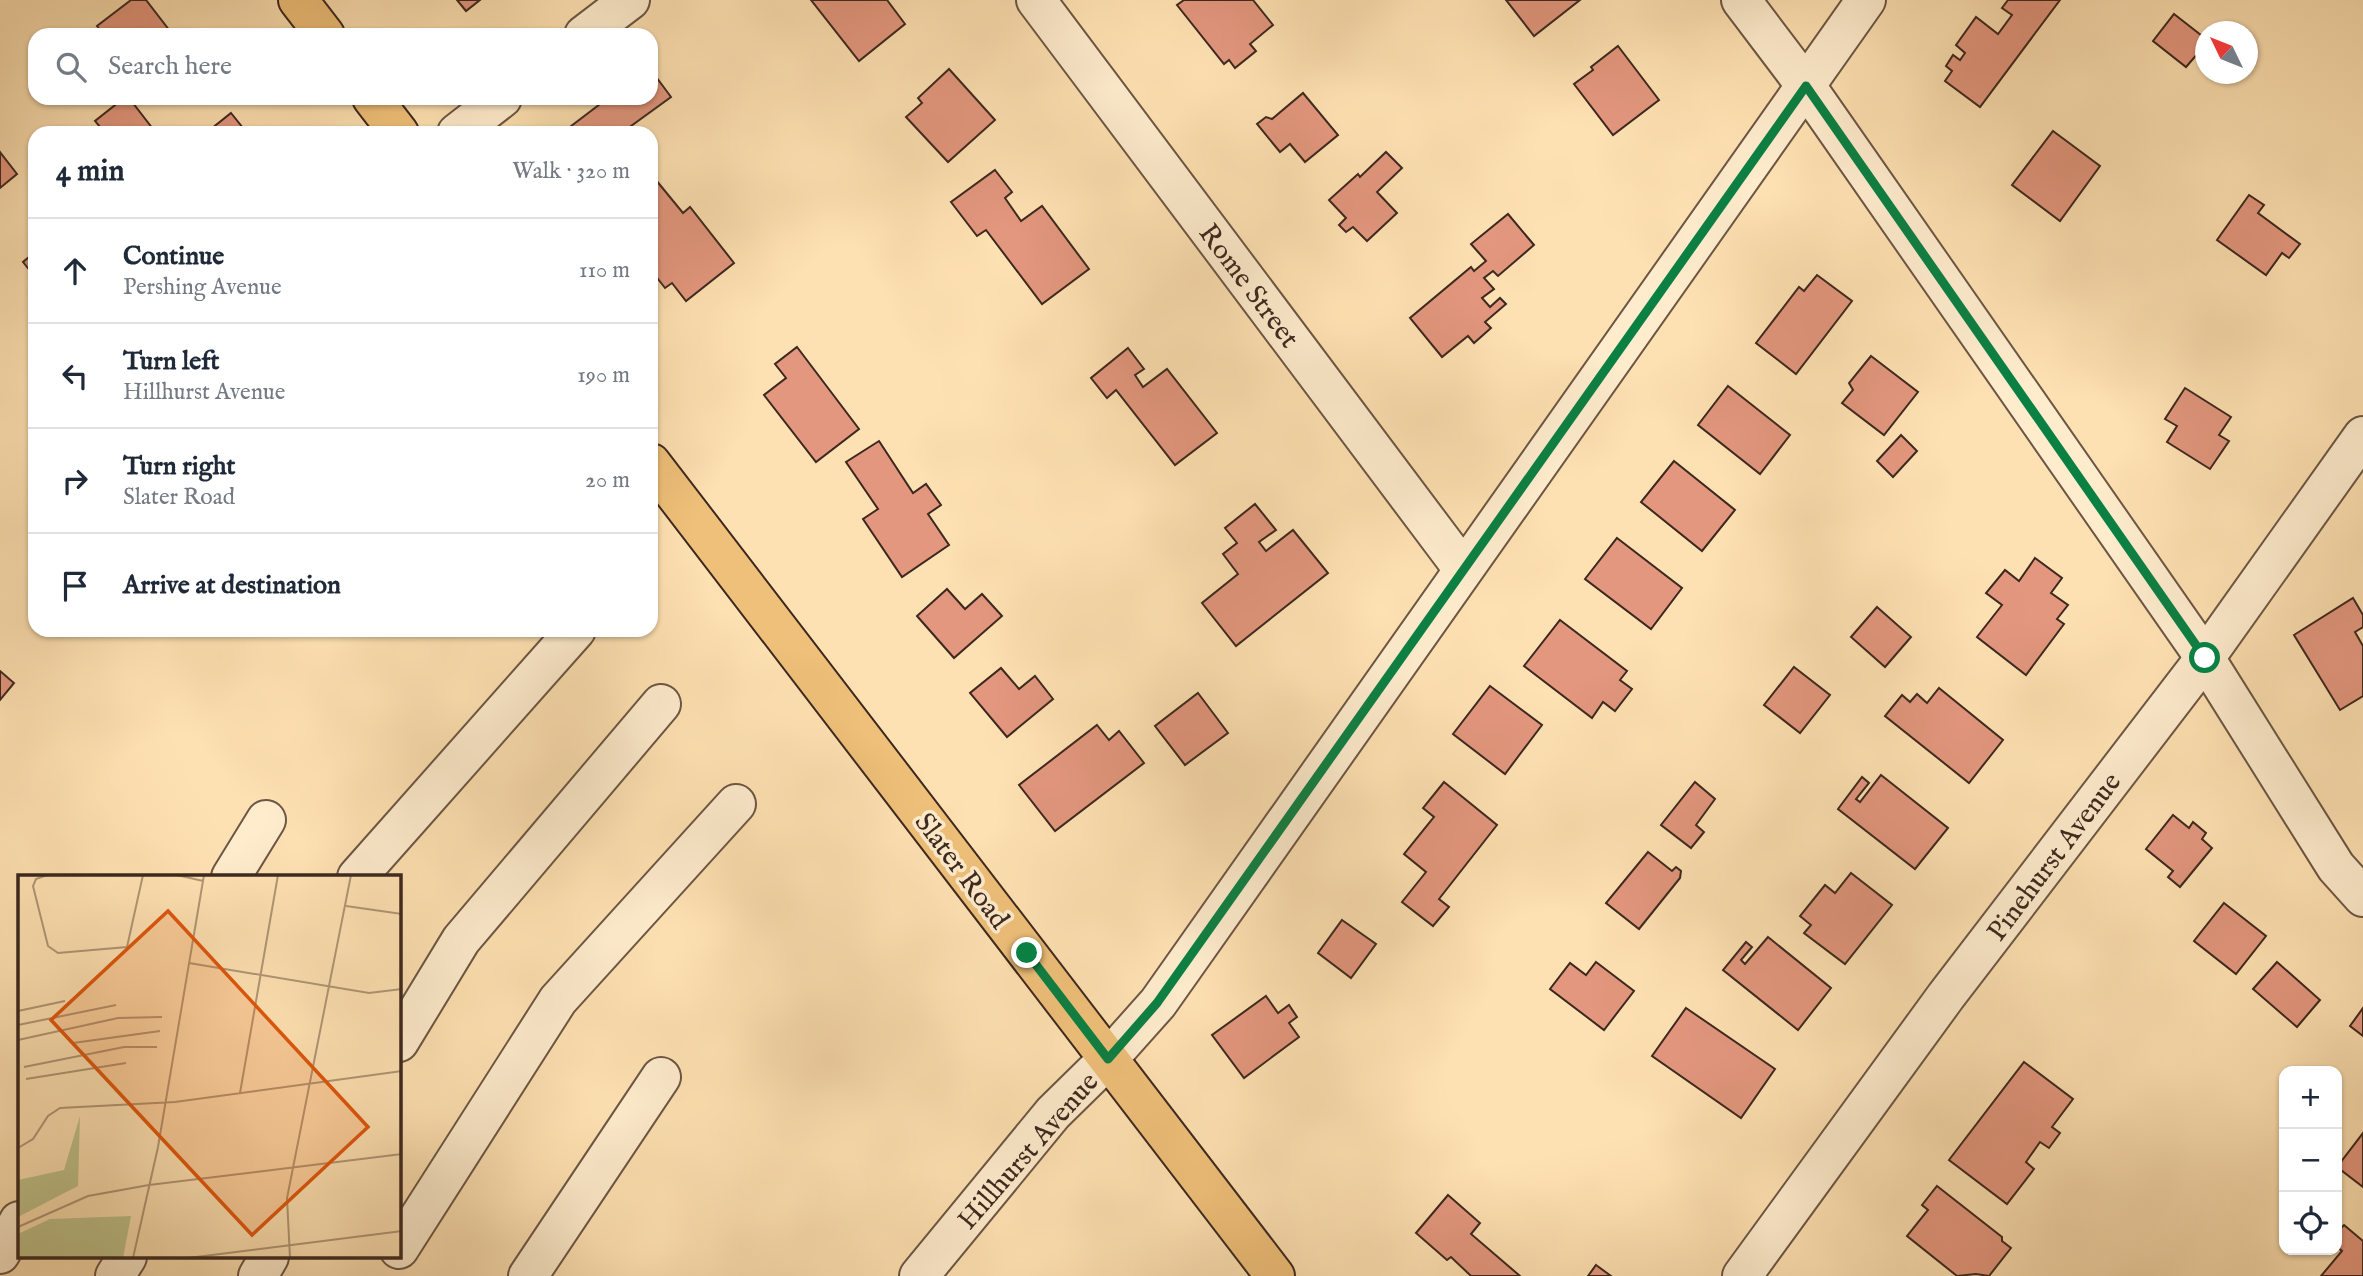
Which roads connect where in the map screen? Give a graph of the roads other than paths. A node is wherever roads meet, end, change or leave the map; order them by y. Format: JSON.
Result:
{"nodes":[{"id":1,"x":298,"y":0,"type":"edge"},
{"id":2,"x":630,"y":0,"type":"edge"},
{"id":3,"x":1036,"y":0,"type":"edge"},
{"id":4,"x":1741,"y":0,"type":"edge"},
{"id":5,"x":1866,"y":0,"type":"edge"},
{"id":6,"x":320,"y":28,"type":"edge"},
{"id":7,"x":593,"y":28,"type":"edge"},
{"id":8,"x":1806,"y":86,"type":"junction"},
{"id":9,"x":377,"y":105,"type":"edge"},
{"id":10,"x":493,"y":105,"type":"edge"},
{"id":11,"x":394,"y":126,"type":"edge"},
{"id":12,"x":466,"y":126,"type":"edge"},
{"id":13,"x":2363,"y":436,"type":"edge"},
{"id":14,"x":658,"y":472,"type":"edge"},
{"id":15,"x":1463,"y":569,"type":"junction"},
{"id":16,"x":570,"y":637,"type":"edge"},
{"id":17,"x":2205,"y":658,"type":"junction"},
{"id":18,"x":661,"y":704,"type":"dead end"},
{"id":19,"x":736,"y":804,"type":"dead end"},
{"id":20,"x":266,"y":820,"type":"dead end"},
{"id":21,"x":232,"y":875,"type":"edge"},
{"id":22,"x":359,"y":875,"type":"edge"},
{"id":23,"x":2363,"y":897,"type":"edge"},
{"id":24,"x":401,"y":1039,"type":"edge"},
{"id":25,"x":1108,"y":1059,"type":"junction"},
{"id":26,"x":661,"y":1077,"type":"dead end"},
{"id":27,"x":18,"y":1223,"type":"edge"},
{"id":28,"x":401,"y":1246,"type":"edge"},
{"id":29,"x":0,"y":1254,"type":"edge"},
{"id":30,"x":126,"y":1258,"type":"edge"},
{"id":31,"x":268,"y":1258,"type":"edge"},
{"id":32,"x":393,"y":1258,"type":"edge"},
{"id":33,"x":116,"y":1276,"type":"edge"},
{"id":34,"x":258,"y":1276,"type":"edge"},
{"id":35,"x":382,"y":1276,"type":"edge"},
{"id":36,"x":528,"y":1276,"type":"edge"},
{"id":37,"x":919,"y":1276,"type":"edge"},
{"id":38,"x":1275,"y":1276,"type":"edge"},
{"id":39,"x":1742,"y":1276,"type":"edge"}],
"edges":[{"from":1,"to":6,"type":"main road"},
{"from":2,"to":7,"type":"street"},
{"from":3,"to":15,"type":"street","name":"Rome Street"},
{"from":4,"to":8,"type":"street"},
{"from":5,"to":8,"type":"street","name":"Hillhurst Avenue"},
{"from":8,"to":15,"type":"street","name":"Hillhurst Avenue"},
{"from":8,"to":17,"type":"street"},
{"from":9,"to":11,"type":"main road"},
{"from":10,"to":12,"type":"street"},
{"from":13,"to":17,"type":"street","name":"Pinehurst Avenue"},
{"from":14,"to":25,"type":"main road","name":"Slater Road"},
{"from":15,"to":25,"type":"street","name":"Hillhurst Avenue"},
{"from":16,"to":22,"type":"street"},
{"from":17,"to":23,"type":"street"},
{"from":17,"to":39,"type":"street","name":"Pinehurst Avenue"},
{"from":18,"to":24,"type":"street"},
{"from":19,"to":28,"type":"street"},
{"from":20,"to":21,"type":"street"},
{"from":25,"to":37,"type":"street","name":"Hillhurst Avenue"},
{"from":25,"to":38,"type":"main road","name":"Slater Road"},
{"from":26,"to":36,"type":"street"},
{"from":27,"to":29,"type":"street"},
{"from":30,"to":33,"type":"street"},
{"from":31,"to":34,"type":"street"},
{"from":32,"to":35,"type":"street"}]}
